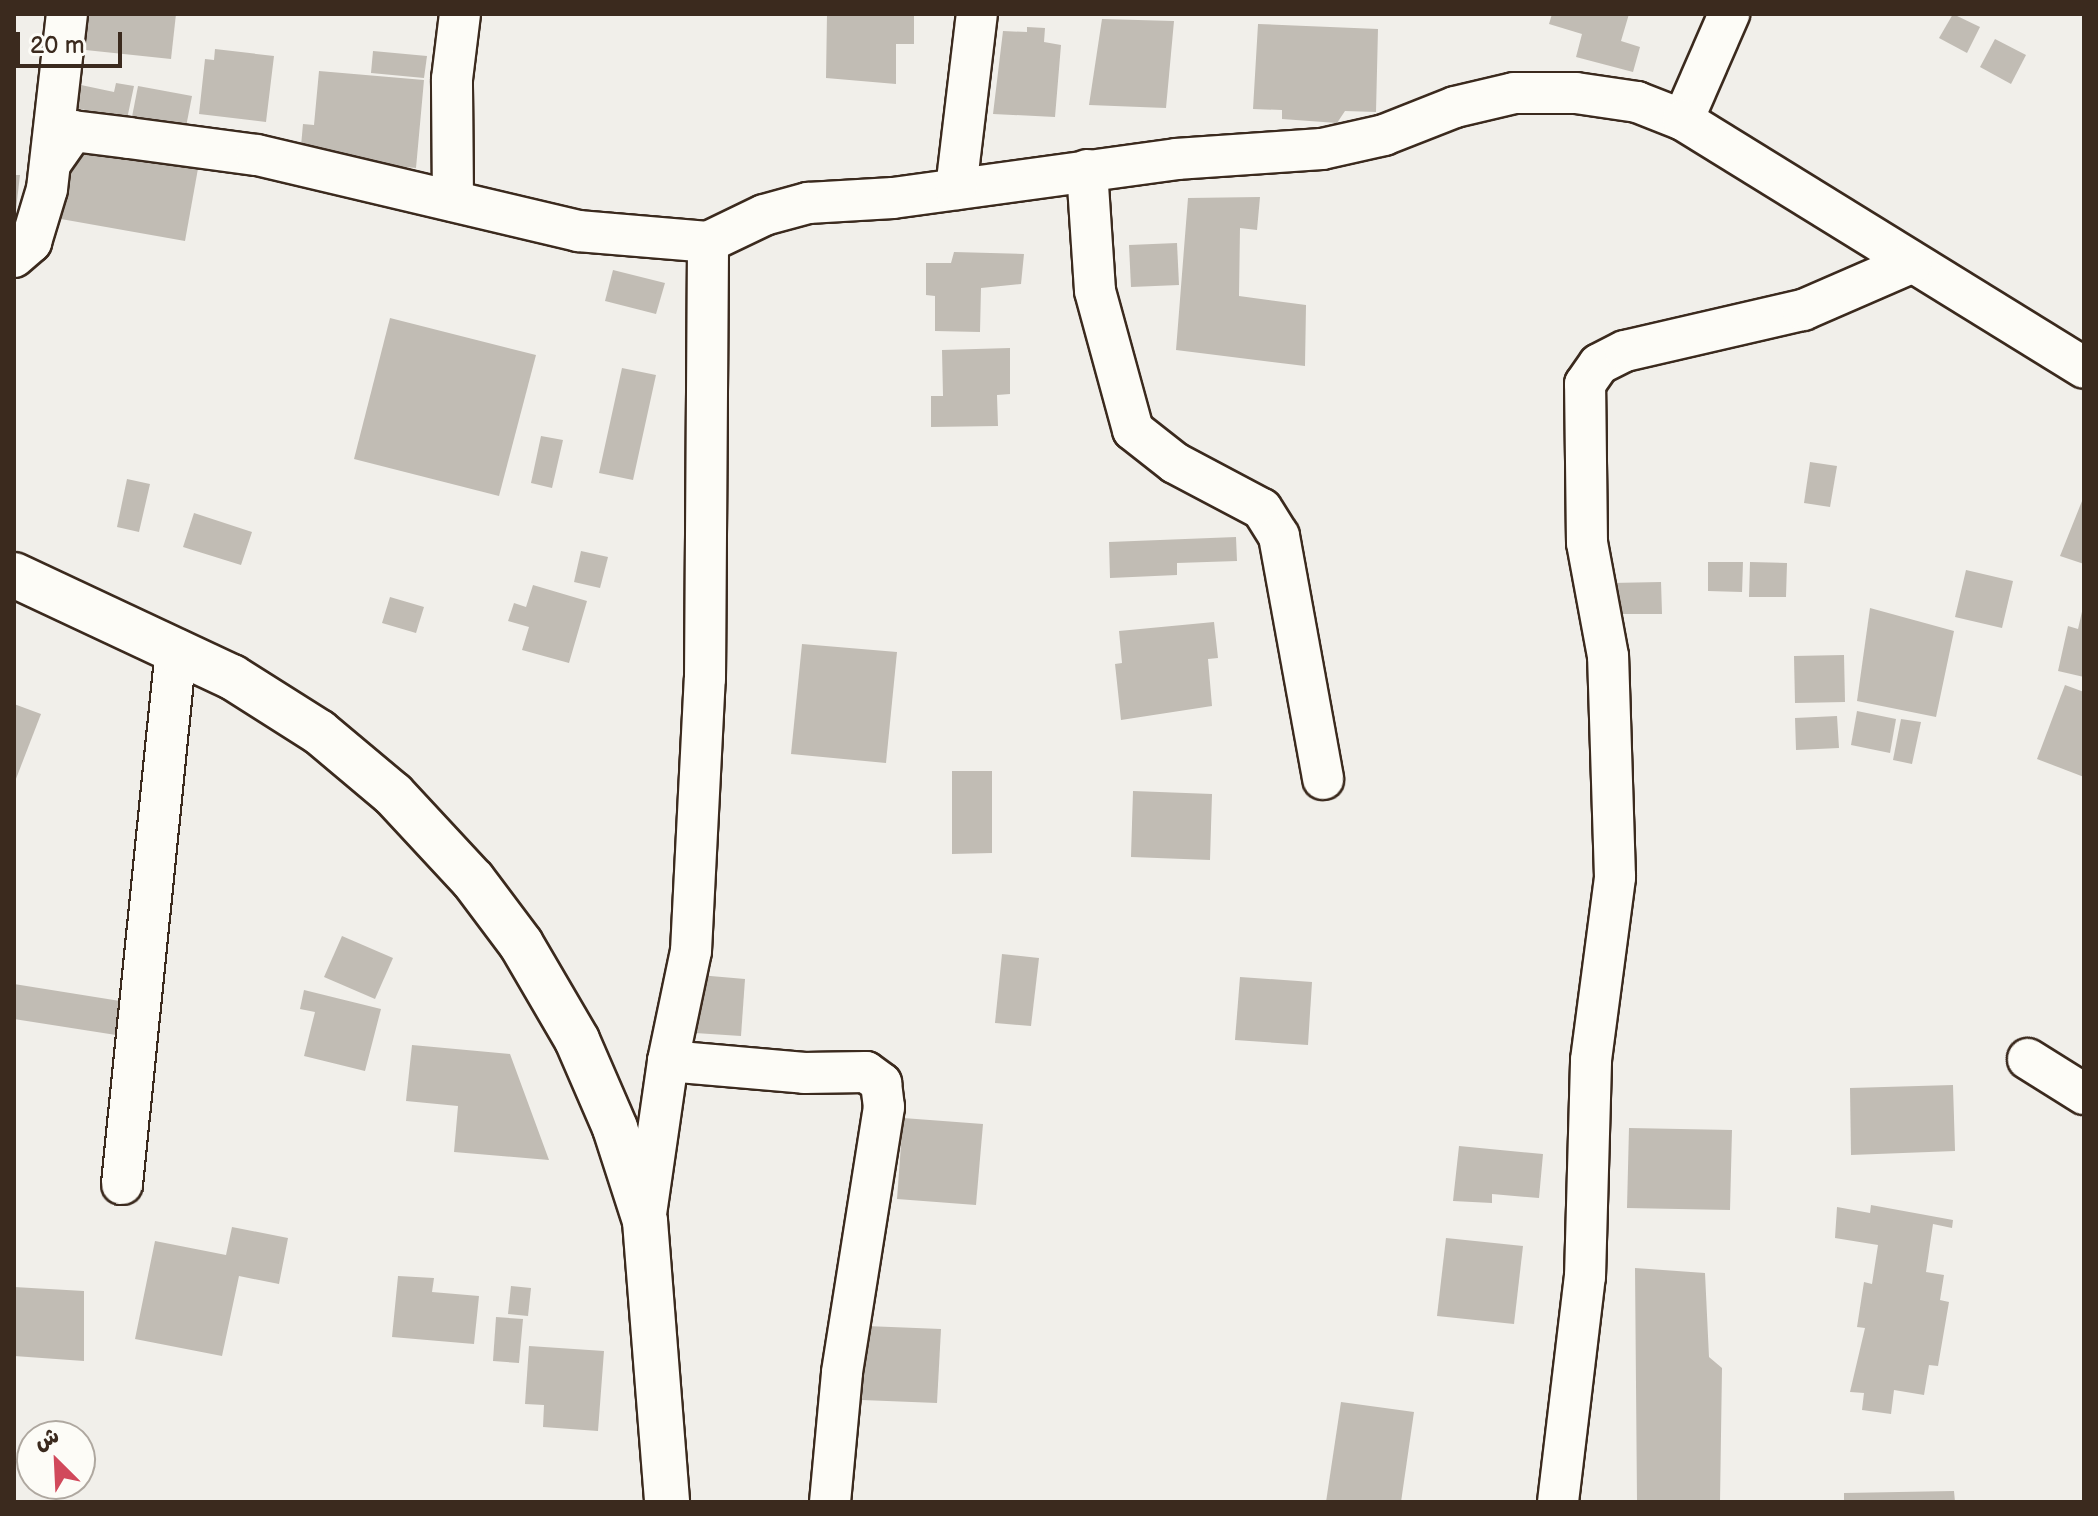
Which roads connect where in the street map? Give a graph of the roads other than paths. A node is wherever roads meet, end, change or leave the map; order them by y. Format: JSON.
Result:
{"nodes":[{"id":1,"x":67,"y":14,"type":"edge"},
{"id":2,"x":460,"y":14,"type":"edge"},
{"id":3,"x":977,"y":14,"type":"edge"},
{"id":4,"x":1729,"y":14,"type":"edge"},
{"id":5,"x":1683,"y":120,"type":"junction"},
{"id":6,"x":52,"y":161,"type":"junction"},
{"id":7,"x":1087,"y":170,"type":"junction"},
{"id":8,"x":956,"y":189,"type":"junction"},
{"id":9,"x":453,"y":201,"type":"junction"},
{"id":10,"x":708,"y":242,"type":"junction"},
{"id":11,"x":14,"y":257,"type":"edge"},
{"id":12,"x":1911,"y":263,"type":"junction"},
{"id":13,"x":2084,"y":368,"type":"edge"},
{"id":14,"x":14,"y":575,"type":"edge"},
{"id":15,"x":176,"y":650,"type":"junction"},
{"id":16,"x":1323,"y":779,"type":"dead end"},
{"id":17,"x":2028,"y":1059,"type":"dead end"},
{"id":18,"x":668,"y":1061,"type":"junction"},
{"id":19,"x":2084,"y":1094,"type":"edge"},
{"id":20,"x":122,"y":1184,"type":"dead end"},
{"id":21,"x":645,"y":1221,"type":"junction"},
{"id":22,"x":661,"y":1496,"type":"edge"},
{"id":23,"x":830,"y":1502,"type":"edge"},
{"id":24,"x":1558,"y":1502,"type":"edge"}],
"edges":[{"from":1,"to":6,"type":"street"},
{"from":2,"to":9,"type":"street"},
{"from":3,"to":8,"type":"street"},
{"from":4,"to":5,"type":"street"},
{"from":5,"to":7,"type":"street"},
{"from":5,"to":12,"type":"street"},
{"from":6,"to":9,"type":"street"},
{"from":6,"to":11,"type":"street"},
{"from":7,"to":8,"type":"street"},
{"from":7,"to":16,"type":"street"},
{"from":8,"to":10,"type":"street"},
{"from":9,"to":10,"type":"street"},
{"from":10,"to":18,"type":"street"},
{"from":12,"to":13,"type":"street"},
{"from":12,"to":24,"type":"street"},
{"from":14,"to":15,"type":"main road"},
{"from":15,"to":20,"type":"street"},
{"from":15,"to":21,"type":"main road"},
{"from":17,"to":19,"type":"street"},
{"from":18,"to":21,"type":"street"},
{"from":18,"to":23,"type":"street"},
{"from":21,"to":22,"type":"main road"}]}
